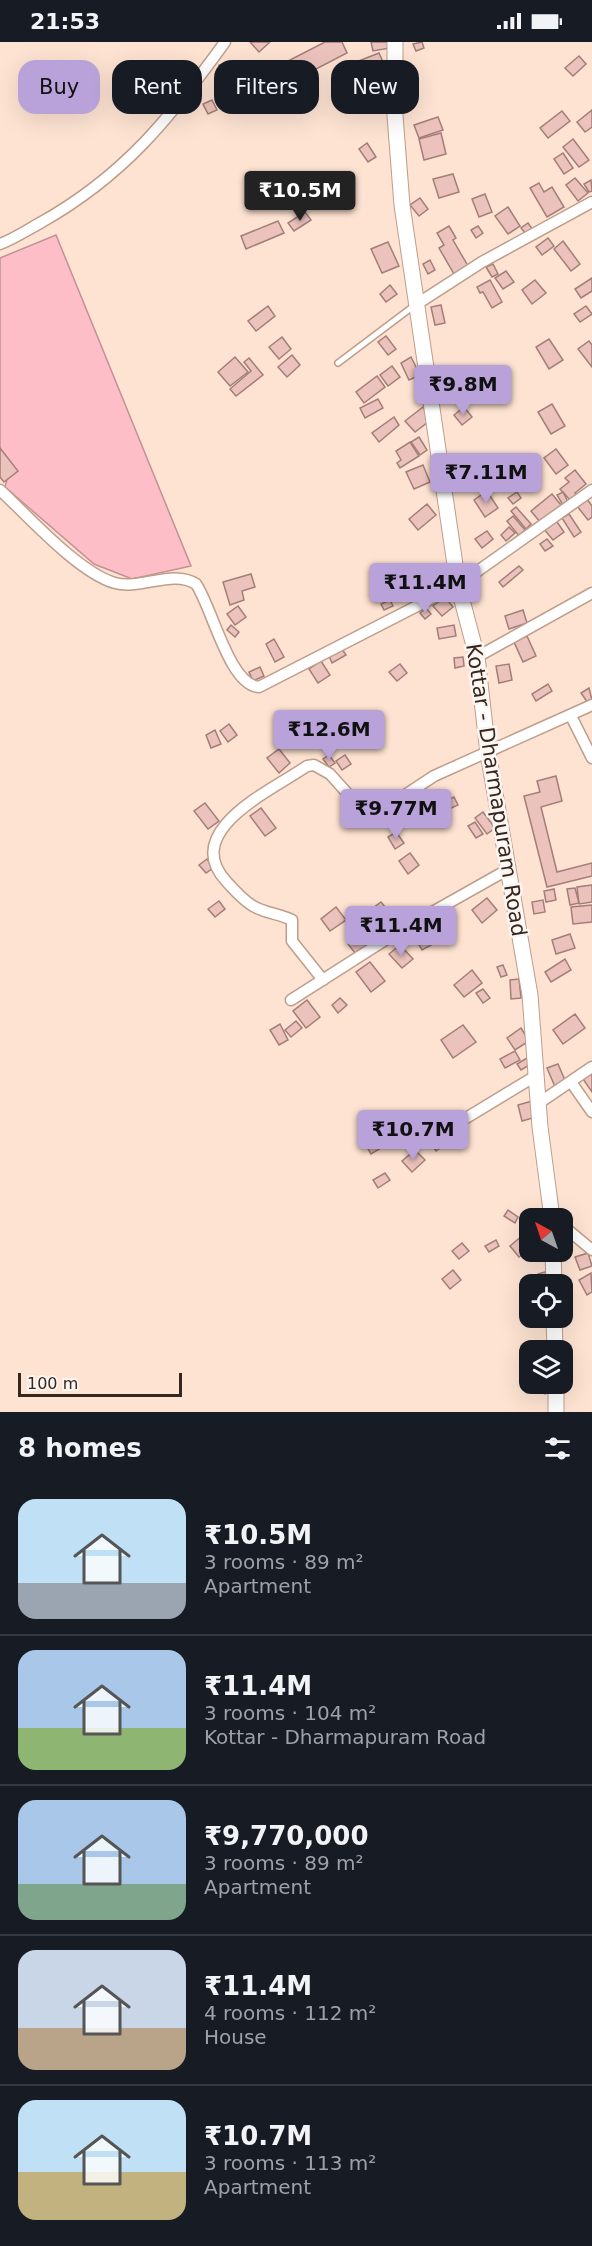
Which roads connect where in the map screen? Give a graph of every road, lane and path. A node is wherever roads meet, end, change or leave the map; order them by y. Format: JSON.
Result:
{"nodes":[{"id":1,"x":225,"y":42,"type":"edge"},
{"id":2,"x":395,"y":42,"type":"edge"},
{"id":3,"x":592,"y":202,"type":"edge"},
{"id":4,"x":0,"y":244,"type":"edge"},
{"id":5,"x":417,"y":304,"type":"junction"},
{"id":6,"x":338,"y":363,"type":"dead end"},
{"id":7,"x":0,"y":490,"type":"edge"},
{"id":8,"x":592,"y":490,"type":"edge"},
{"id":9,"x":458,"y":585,"type":"junction"},
{"id":10,"x":592,"y":593,"type":"edge"},
{"id":11,"x":477,"y":657,"type":"junction"},
{"id":12,"x":592,"y":705,"type":"edge"},
{"id":13,"x":571,"y":716,"type":"junction"},
{"id":14,"x":488,"y":753,"type":"junction"},
{"id":15,"x":592,"y":758,"type":"edge"},
{"id":16,"x":507,"y":870,"type":"junction"},
{"id":17,"x":323,"y":980,"type":"junction"},
{"id":18,"x":291,"y":1000,"type":"dead end"},
{"id":19,"x":592,"y":1067,"type":"edge"},
{"id":20,"x":537,"y":1075,"type":"junction"},
{"id":21,"x":571,"y":1082,"type":"junction"},
{"id":22,"x":539,"y":1102,"type":"junction"},
{"id":23,"x":592,"y":1112,"type":"edge"},
{"id":24,"x":448,"y":1130,"type":"dead end"},
{"id":25,"x":553,"y":1208,"type":"edge"},
{"id":26,"x":573,"y":1234,"type":"edge"},
{"id":27,"x":592,"y":1250,"type":"edge"},
{"id":28,"x":556,"y":1394,"type":"edge"},
{"id":29,"x":556,"y":1412,"type":"edge"}],
"edges":[{"from":1,"to":4,"type":"street"},
{"from":2,"to":5,"type":"main road","name":"Kottar - Dharmapuram Road"},
{"from":3,"to":5,"type":"street"},
{"from":5,"to":6,"type":"lane"},
{"from":5,"to":9,"type":"main road","name":"Kottar - Dharmapuram Road"},
{"from":7,"to":9,"type":"street"},
{"from":8,"to":9,"type":"street"},
{"from":9,"to":11,"type":"main road","name":"Kottar - Dharmapuram Road"},
{"from":10,"to":11,"type":"street"},
{"from":11,"to":14,"type":"main road","name":"Kottar - Dharmapuram Road"},
{"from":12,"to":13,"type":"street"},
{"from":13,"to":14,"type":"street"},
{"from":13,"to":15,"type":"street"},
{"from":14,"to":16,"type":"main road","name":"Kottar - Dharmapuram Road"},
{"from":14,"to":17,"type":"street"},
{"from":16,"to":17,"type":"street"},
{"from":16,"to":20,"type":"main road","name":"Kottar - Dharmapuram Road"},
{"from":17,"to":18,"type":"street"},
{"from":19,"to":21,"type":"street"},
{"from":20,"to":22,"type":"main road","name":"Kottar - Dharmapuram Road"},
{"from":20,"to":24,"type":"street"},
{"from":21,"to":22,"type":"street"},
{"from":21,"to":23,"type":"street"},
{"from":22,"to":25,"type":"main road","name":"Kottar - Dharmapuram Road"},
{"from":26,"to":27,"type":"street"},
{"from":28,"to":29,"type":"main road"}]}
